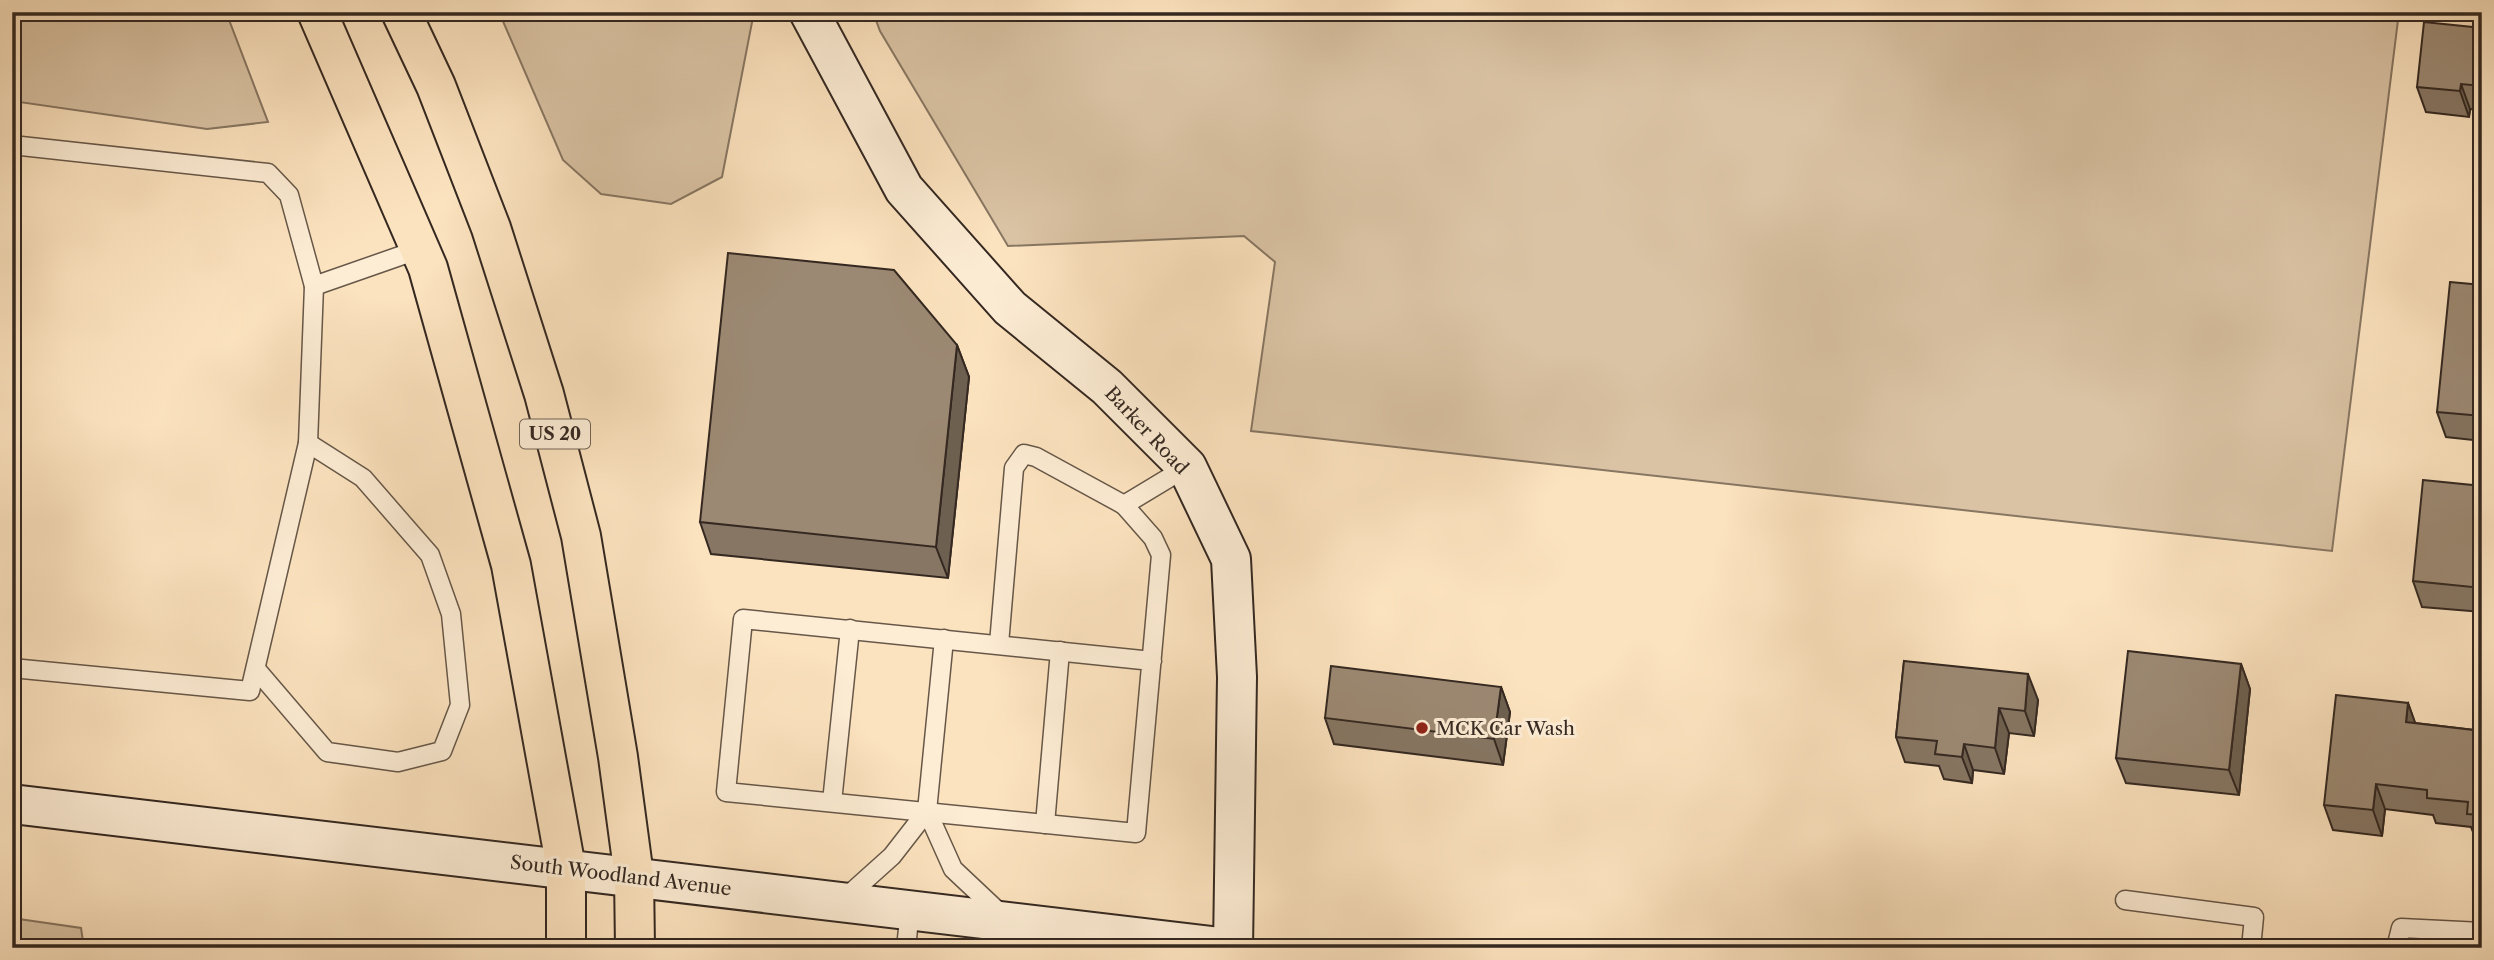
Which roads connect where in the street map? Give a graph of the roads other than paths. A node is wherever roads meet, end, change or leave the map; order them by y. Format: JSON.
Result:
{"nodes":[{"id":1,"x":317,"y":12,"type":"edge"},
{"id":2,"x":401,"y":12,"type":"edge"},
{"id":3,"x":809,"y":12,"type":"edge"},
{"id":4,"x":12,"y":145,"type":"edge"},
{"id":5,"x":420,"y":249,"type":"junction"},
{"id":6,"x":314,"y":286,"type":"junction"},
{"id":7,"x":308,"y":443,"type":"junction"},
{"id":8,"x":1187,"y":467,"type":"junction"},
{"id":9,"x":1124,"y":505,"type":"junction"},
{"id":10,"x":850,"y":629,"type":"junction"},
{"id":11,"x":944,"y":639,"type":"junction"},
{"id":12,"x":999,"y":644,"type":"junction"},
{"id":13,"x":1060,"y":651,"type":"junction"},
{"id":14,"x":1152,"y":660,"type":"junction"},
{"id":15,"x":12,"y":668,"type":"edge"},
{"id":16,"x":256,"y":669,"type":"junction"},
{"id":17,"x":832,"y":802,"type":"junction"},
{"id":18,"x":12,"y":804,"type":"edge"},
{"id":19,"x":927,"y":811,"type":"junction"},
{"id":20,"x":1045,"y":824,"type":"junction"},
{"id":21,"x":566,"y":868,"type":"junction"},
{"id":22,"x":634,"y":876,"type":"junction"},
{"id":23,"x":2125,"y":900,"type":"dead end"},
{"id":24,"x":841,"y":901,"type":"junction"},
{"id":25,"x":910,"y":909,"type":"junction"},
{"id":26,"x":1009,"y":921,"type":"junction"},
{"id":27,"x":2482,"y":932,"type":"edge"},
{"id":28,"x":566,"y":948,"type":"edge"},
{"id":29,"x":635,"y":948,"type":"edge"},
{"id":30,"x":905,"y":948,"type":"edge"},
{"id":31,"x":1231,"y":948,"type":"edge"},
{"id":32,"x":2251,"y":948,"type":"edge"},
{"id":33,"x":2396,"y":948,"type":"edge"}],
"edges":[{"from":1,"to":5,"type":"main road"},
{"from":2,"to":22,"type":"main road","number":"US 20"},
{"from":3,"to":8,"type":"street","name":"Barker Road"},
{"from":4,"to":6,"type":"lane"},
{"from":5,"to":6,"type":"lane"},
{"from":5,"to":21,"type":"main road"},
{"from":6,"to":7,"type":"lane"},
{"from":7,"to":16,"type":"lane"},
{"from":7,"to":16,"type":"lane"},
{"from":8,"to":9,"type":"lane"},
{"from":8,"to":31,"type":"street","name":"Barker Road"},
{"from":9,"to":12,"type":"lane"},
{"from":9,"to":14,"type":"lane"},
{"from":10,"to":11,"type":"lane"},
{"from":10,"to":17,"type":"lane"},
{"from":10,"to":17,"type":"lane"},
{"from":11,"to":12,"type":"lane"},
{"from":11,"to":19,"type":"lane"},
{"from":12,"to":13,"type":"lane"},
{"from":13,"to":14,"type":"lane"},
{"from":13,"to":20,"type":"lane"},
{"from":14,"to":20,"type":"lane"},
{"from":15,"to":16,"type":"lane"},
{"from":17,"to":19,"type":"lane"},
{"from":18,"to":21,"type":"street","name":"South Woodland Avenue"},
{"from":19,"to":20,"type":"lane"},
{"from":19,"to":24,"type":"lane"},
{"from":19,"to":26,"type":"lane"},
{"from":21,"to":22,"type":"street","name":"South Woodland Avenue"},
{"from":21,"to":28,"type":"main road"},
{"from":22,"to":24,"type":"street","name":"South Woodland Avenue"},
{"from":22,"to":29,"type":"main road","number":"US 20"},
{"from":23,"to":32,"type":"lane"},
{"from":24,"to":25,"type":"street","name":"South Woodland Avenue"},
{"from":25,"to":26,"type":"street","name":"South Woodland Avenue"},
{"from":25,"to":30,"type":"lane"},
{"from":26,"to":31,"type":"street","name":"South Woodland Avenue"},
{"from":27,"to":33,"type":"lane"}]}
